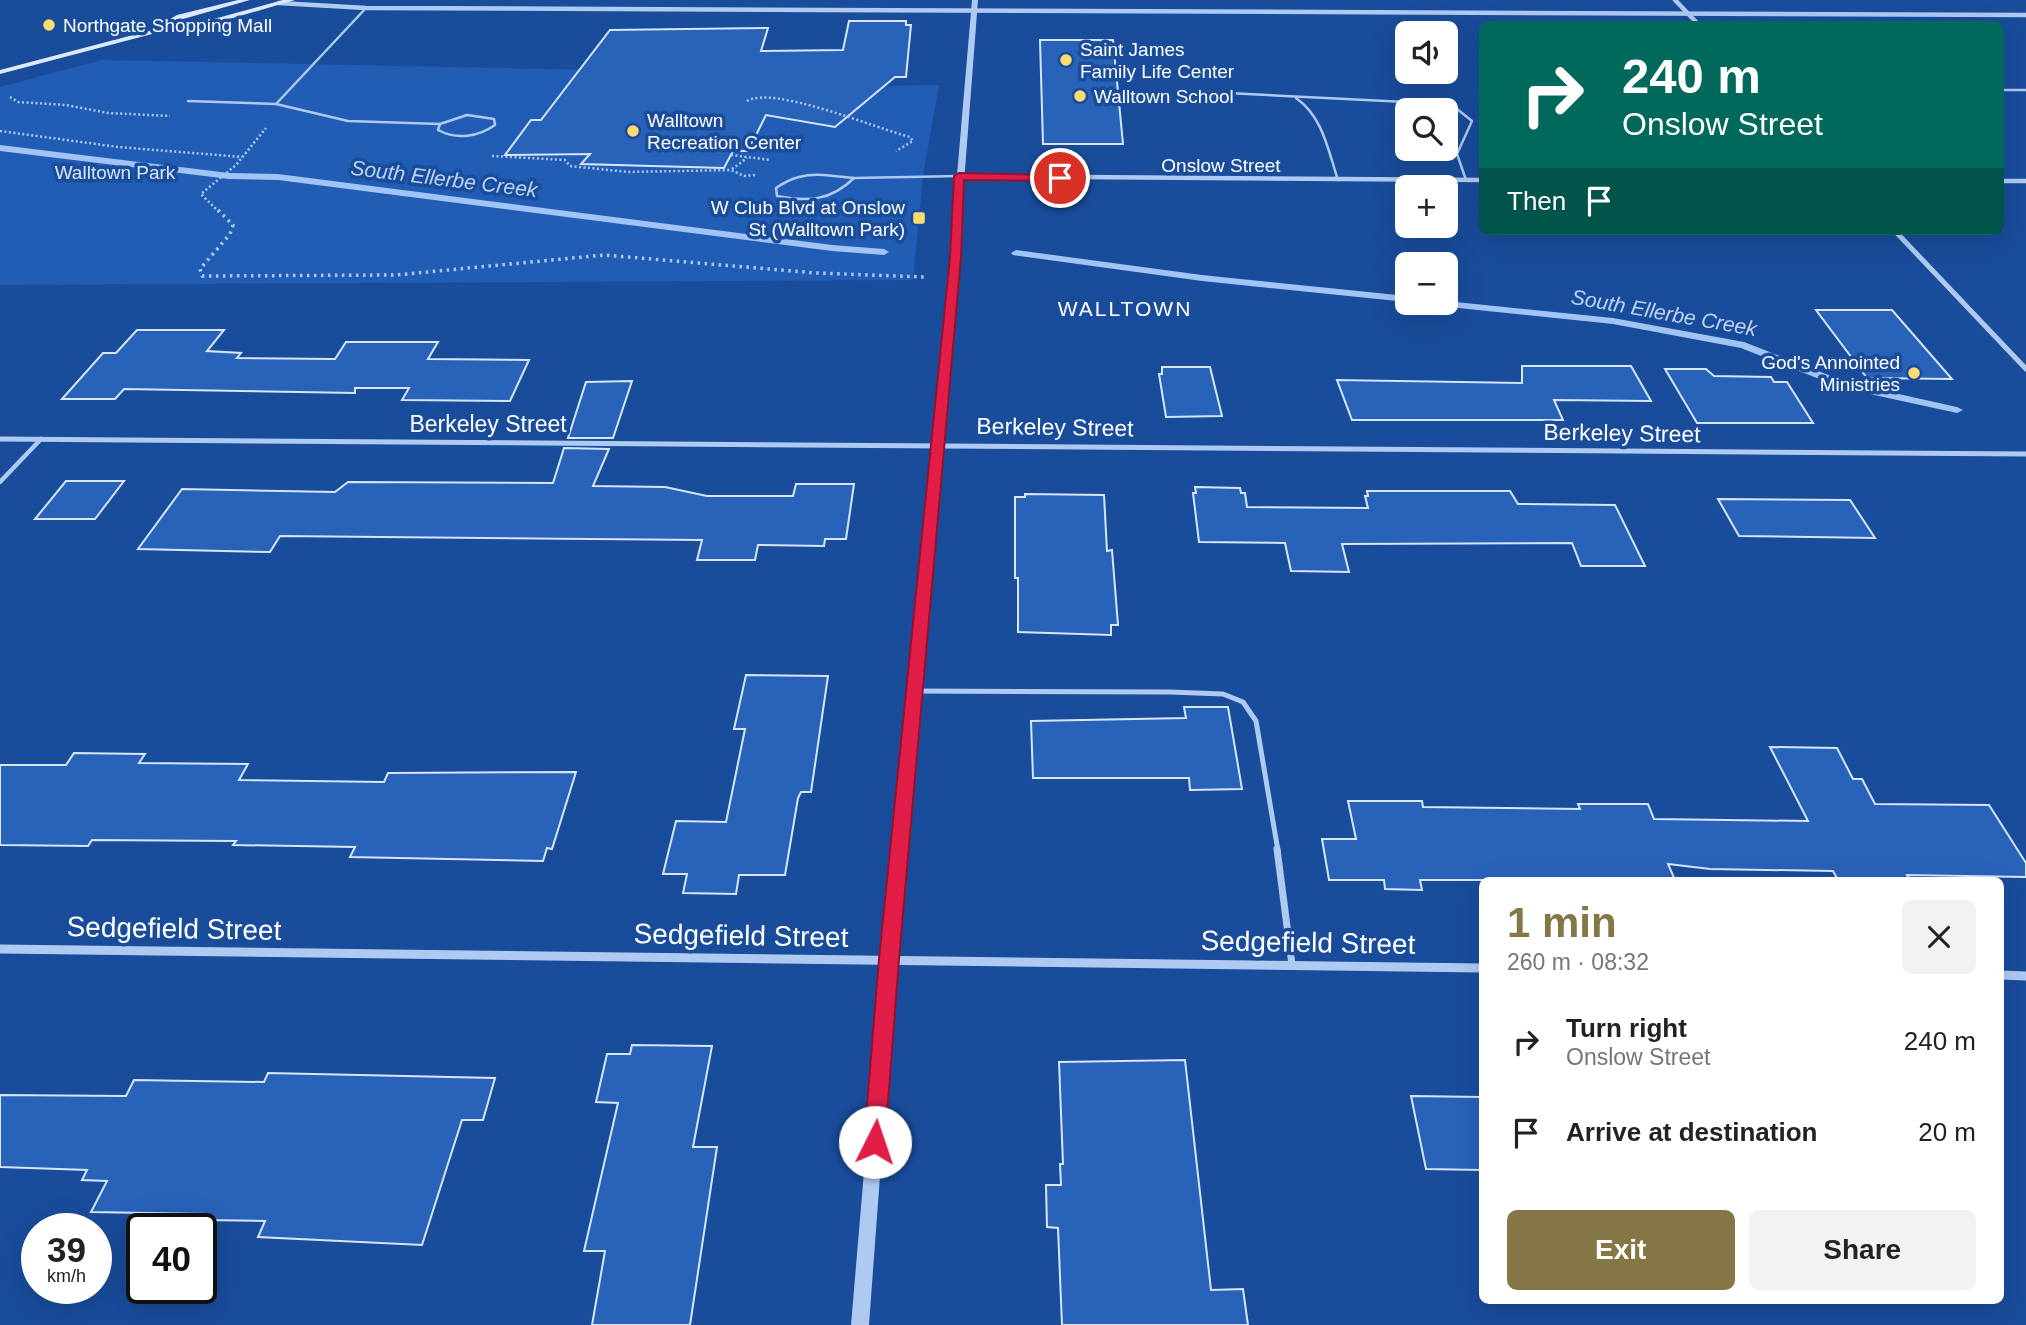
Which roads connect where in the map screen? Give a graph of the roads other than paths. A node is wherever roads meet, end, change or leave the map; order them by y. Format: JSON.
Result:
{"nodes":[{"id":1,"x":246,"y":0,"type":"edge"},
{"id":2,"x":291,"y":0,"type":"edge"},
{"id":3,"x":1675,"y":0,"type":"edge"},
{"id":4,"x":279,"y":3,"type":"junction"},
{"id":5,"x":975,"y":5,"type":"edge"},
{"id":6,"x":366,"y":8,"type":"junction"},
{"id":7,"x":1688,"y":14,"type":"junction"},
{"id":8,"x":2026,"y":15,"type":"edge"},
{"id":9,"x":1695,"y":21,"type":"edge"},
{"id":10,"x":152,"y":32,"type":"junction"},
{"id":11,"x":0,"y":72,"type":"edge"},
{"id":12,"x":2004,"y":90,"type":"edge"},
{"id":13,"x":2026,"y":90,"type":"edge"},
{"id":14,"x":1188,"y":91,"type":"dead end"},
{"id":15,"x":1292,"y":97,"type":"junction"},
{"id":16,"x":188,"y":101,"type":"dead end"},
{"id":17,"x":276,"y":104,"type":"junction"},
{"id":18,"x":440,"y":124,"type":"junction"},
{"id":19,"x":959,"y":176,"type":"junction"},
{"id":20,"x":854,"y":178,"type":"junction"},
{"id":21,"x":1338,"y":180,"type":"junction"},
{"id":22,"x":1465,"y":180,"type":"junction"},
{"id":23,"x":1479,"y":180,"type":"edge"},
{"id":24,"x":2004,"y":181,"type":"edge"},
{"id":25,"x":2026,"y":181,"type":"edge"},
{"id":26,"x":1899,"y":235,"type":"edge"},
{"id":27,"x":2026,"y":369,"type":"edge"},
{"id":28,"x":0,"y":439,"type":"edge"},
{"id":29,"x":41,"y":439,"type":"junction"},
{"id":30,"x":939,"y":444,"type":"junction"},
{"id":31,"x":2026,"y":454,"type":"edge"},
{"id":32,"x":0,"y":482,"type":"edge"},
{"id":33,"x":915,"y":691,"type":"junction"},
{"id":34,"x":0,"y":949,"type":"edge"},
{"id":35,"x":889,"y":959,"type":"junction"},
{"id":36,"x":1292,"y":965,"type":"junction"},
{"id":37,"x":1479,"y":968,"type":"edge"},
{"id":38,"x":2004,"y":975,"type":"edge"},
{"id":39,"x":2026,"y":976,"type":"edge"},
{"id":40,"x":860,"y":1325,"type":"edge"}],
"edges":[{"from":1,"to":10,"type":"main road"},
{"from":2,"to":4,"type":"main road"},
{"from":3,"to":7,"type":"street"},
{"from":4,"to":6,"type":"street"},
{"from":4,"to":10,"type":"main road"},
{"from":5,"to":6,"type":"street"},
{"from":5,"to":7,"type":"street"},
{"from":5,"to":19,"type":"street"},
{"from":6,"to":17,"type":"lane"},
{"from":7,"to":8,"type":"street"},
{"from":7,"to":9,"type":"street"},
{"from":10,"to":11,"type":"main road"},
{"from":12,"to":13,"type":"lane"},
{"from":14,"to":15,"type":"lane"},
{"from":15,"to":21,"type":"lane"},
{"from":15,"to":22,"type":"lane"},
{"from":16,"to":17,"type":"lane"},
{"from":17,"to":18,"type":"lane"},
{"from":18,"to":18,"type":"lane"},
{"from":19,"to":20,"type":"lane"},
{"from":19,"to":21,"type":"street","name":"Onslow Street"},
{"from":19,"to":30,"type":"street"},
{"from":20,"to":20,"type":"lane"},
{"from":21,"to":22,"type":"street","name":"Onslow Street"},
{"from":22,"to":23,"type":"street","name":"Onslow Street"},
{"from":24,"to":25,"type":"street"},
{"from":26,"to":27,"type":"street"},
{"from":28,"to":29,"type":"street","name":"Berkeley Street"},
{"from":29,"to":30,"type":"street","name":"Berkeley Street"},
{"from":29,"to":32,"type":"lane"},
{"from":30,"to":31,"type":"street","name":"Berkeley Street"},
{"from":30,"to":33,"type":"street"},
{"from":33,"to":35,"type":"street"},
{"from":33,"to":36,"type":"lane"},
{"from":34,"to":35,"type":"street","name":"Sedgefield Street"},
{"from":35,"to":36,"type":"street","name":"Sedgefield Street"},
{"from":35,"to":40,"type":"street"},
{"from":36,"to":37,"type":"street","name":"Sedgefield Street"},
{"from":38,"to":39,"type":"street"}]}
